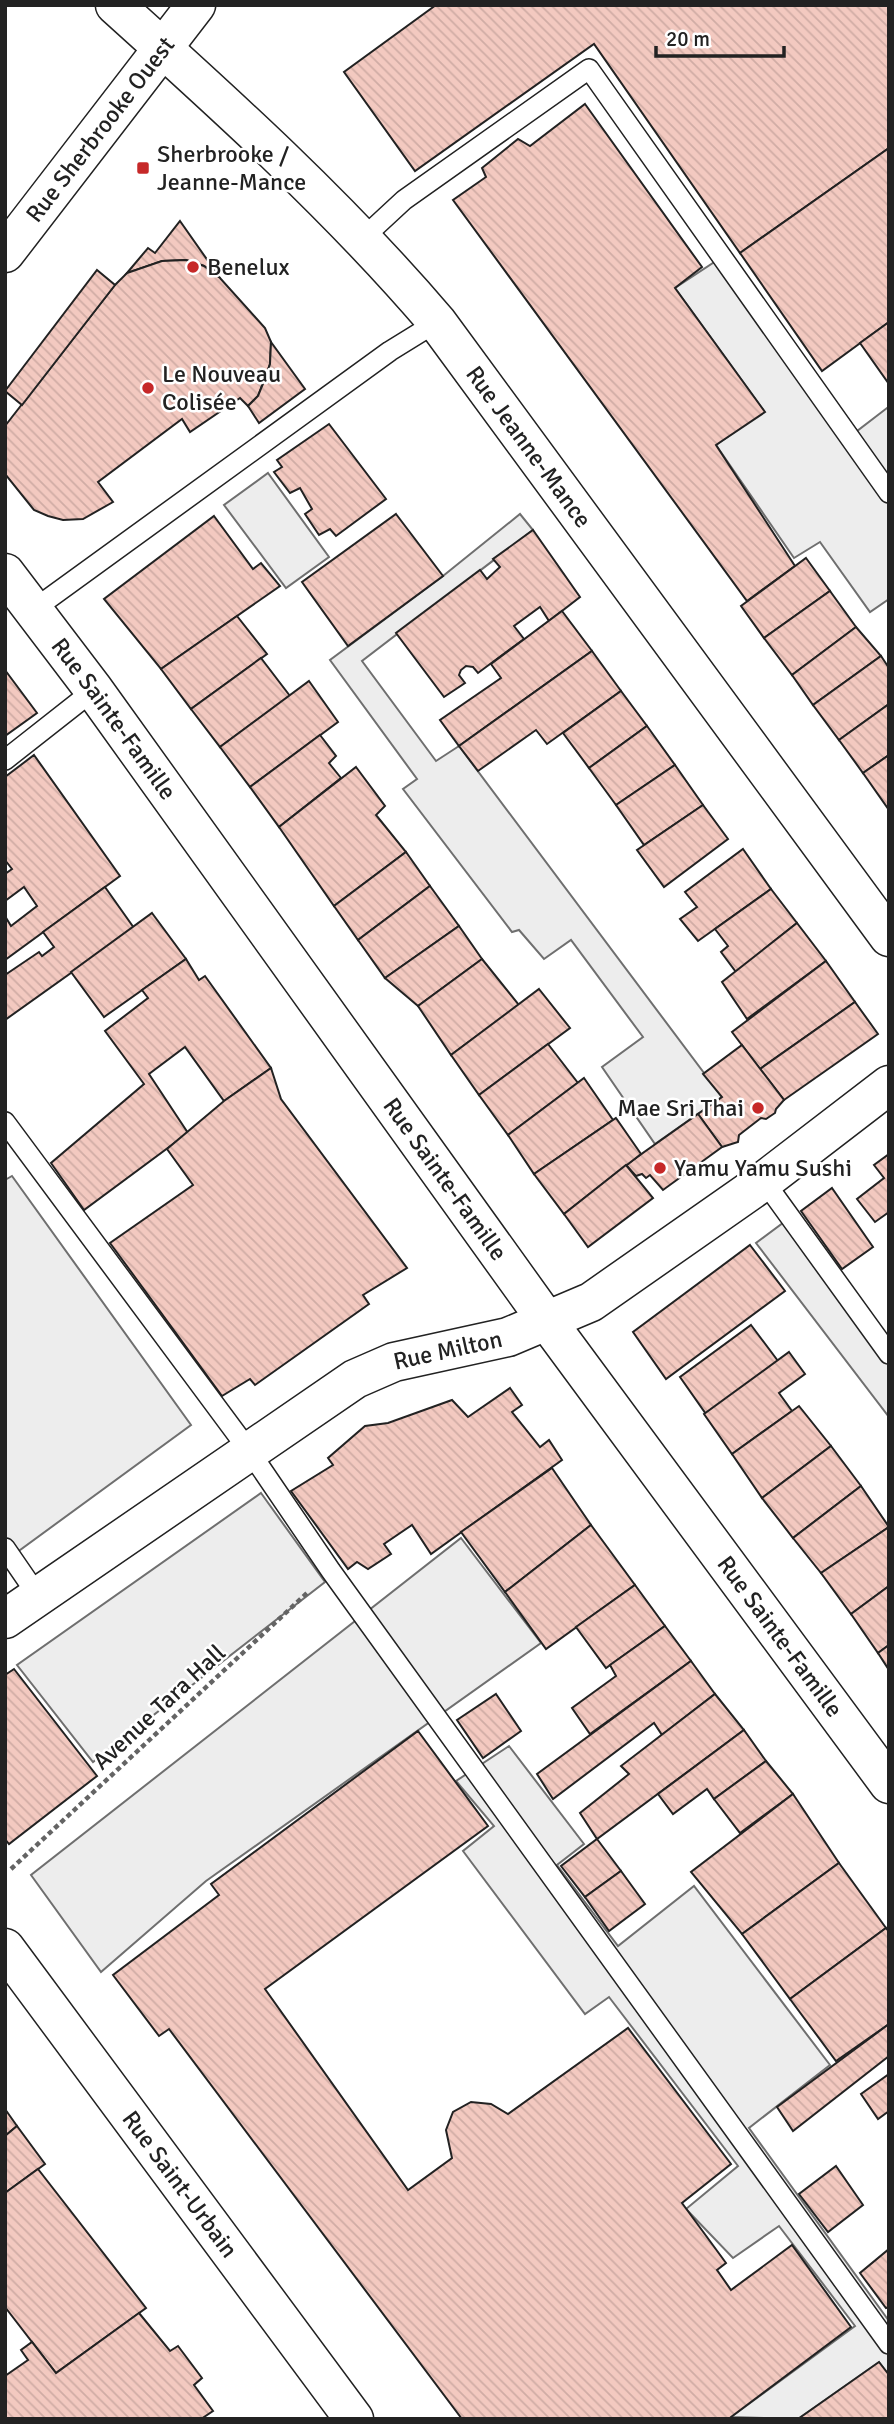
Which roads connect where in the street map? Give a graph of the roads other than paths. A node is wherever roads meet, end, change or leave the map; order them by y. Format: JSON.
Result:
{"nodes":[{"id":1,"x":115,"y":5,"type":"edge"},
{"id":2,"x":195,"y":5,"type":"edge"},
{"id":3,"x":162,"y":48,"type":"junction"},
{"id":4,"x":363,"y":238,"type":"junction"},
{"id":5,"x":5,"y":253,"type":"edge"},
{"id":6,"x":437,"y":322,"type":"junction"},
{"id":7,"x":889,"y":493,"type":"edge"},
{"id":8,"x":5,"y":573,"type":"edge"},
{"id":9,"x":33,"y":610,"type":"junction"},
{"id":10,"x":94,"y":690,"type":"junction"},
{"id":11,"x":5,"y":760,"type":"edge"},
{"id":12,"x":889,"y":937,"type":"edge"},
{"id":13,"x":889,"y":1085,"type":"edge"},
{"id":14,"x":5,"y":1122,"type":"edge"},
{"id":15,"x":764,"y":1181,"type":"junction"},
{"id":16,"x":547,"y":1321,"type":"junction"},
{"id":17,"x":889,"y":1354,"type":"edge"},
{"id":18,"x":250,"y":1452,"type":"junction"},
{"id":19,"x":5,"y":1548,"type":"edge"},
{"id":20,"x":38,"y":1596,"type":"junction"},
{"id":21,"x":5,"y":1619,"type":"edge"},
{"id":22,"x":889,"y":1784,"type":"edge"},
{"id":23,"x":5,"y":1948,"type":"edge"},
{"id":24,"x":889,"y":2344,"type":"edge"},
{"id":25,"x":355,"y":2419,"type":"edge"}],
"edges":[{"from":1,"to":3,"type":"street","name":"Rue Jeanne-Mance"},
{"from":2,"to":3,"type":"street","name":"Rue Sherbrooke Ouest"},
{"from":3,"to":4,"type":"street","name":"Rue Jeanne-Mance"},
{"from":3,"to":5,"type":"street","name":"Rue Sherbrooke Ouest"},
{"from":4,"to":6,"type":"street","name":"Rue Jeanne-Mance"},
{"from":4,"to":7,"type":"lane"},
{"from":6,"to":9,"type":"lane"},
{"from":6,"to":12,"type":"street","name":"Rue Jeanne-Mance"},
{"from":8,"to":9,"type":"street","name":"Rue Sainte-Famille"},
{"from":9,"to":10,"type":"street","name":"Rue Sainte-Famille"},
{"from":10,"to":11,"type":"lane"},
{"from":10,"to":16,"type":"street","name":"Rue Sainte-Famille"},
{"from":13,"to":15,"type":"street","name":"Rue Milton"},
{"from":14,"to":18,"type":"lane"},
{"from":15,"to":16,"type":"street","name":"Rue Milton"},
{"from":15,"to":17,"type":"lane"},
{"from":16,"to":18,"type":"street","name":"Rue Milton"},
{"from":16,"to":22,"type":"street","name":"Rue Sainte-Famille"},
{"from":18,"to":20,"type":"street","name":"Rue Milton"},
{"from":18,"to":24,"type":"lane"},
{"from":19,"to":20,"type":"lane"},
{"from":20,"to":21,"type":"street","name":"Rue Milton"},
{"from":23,"to":25,"type":"street","name":"Rue Saint-Urbain"}]}
